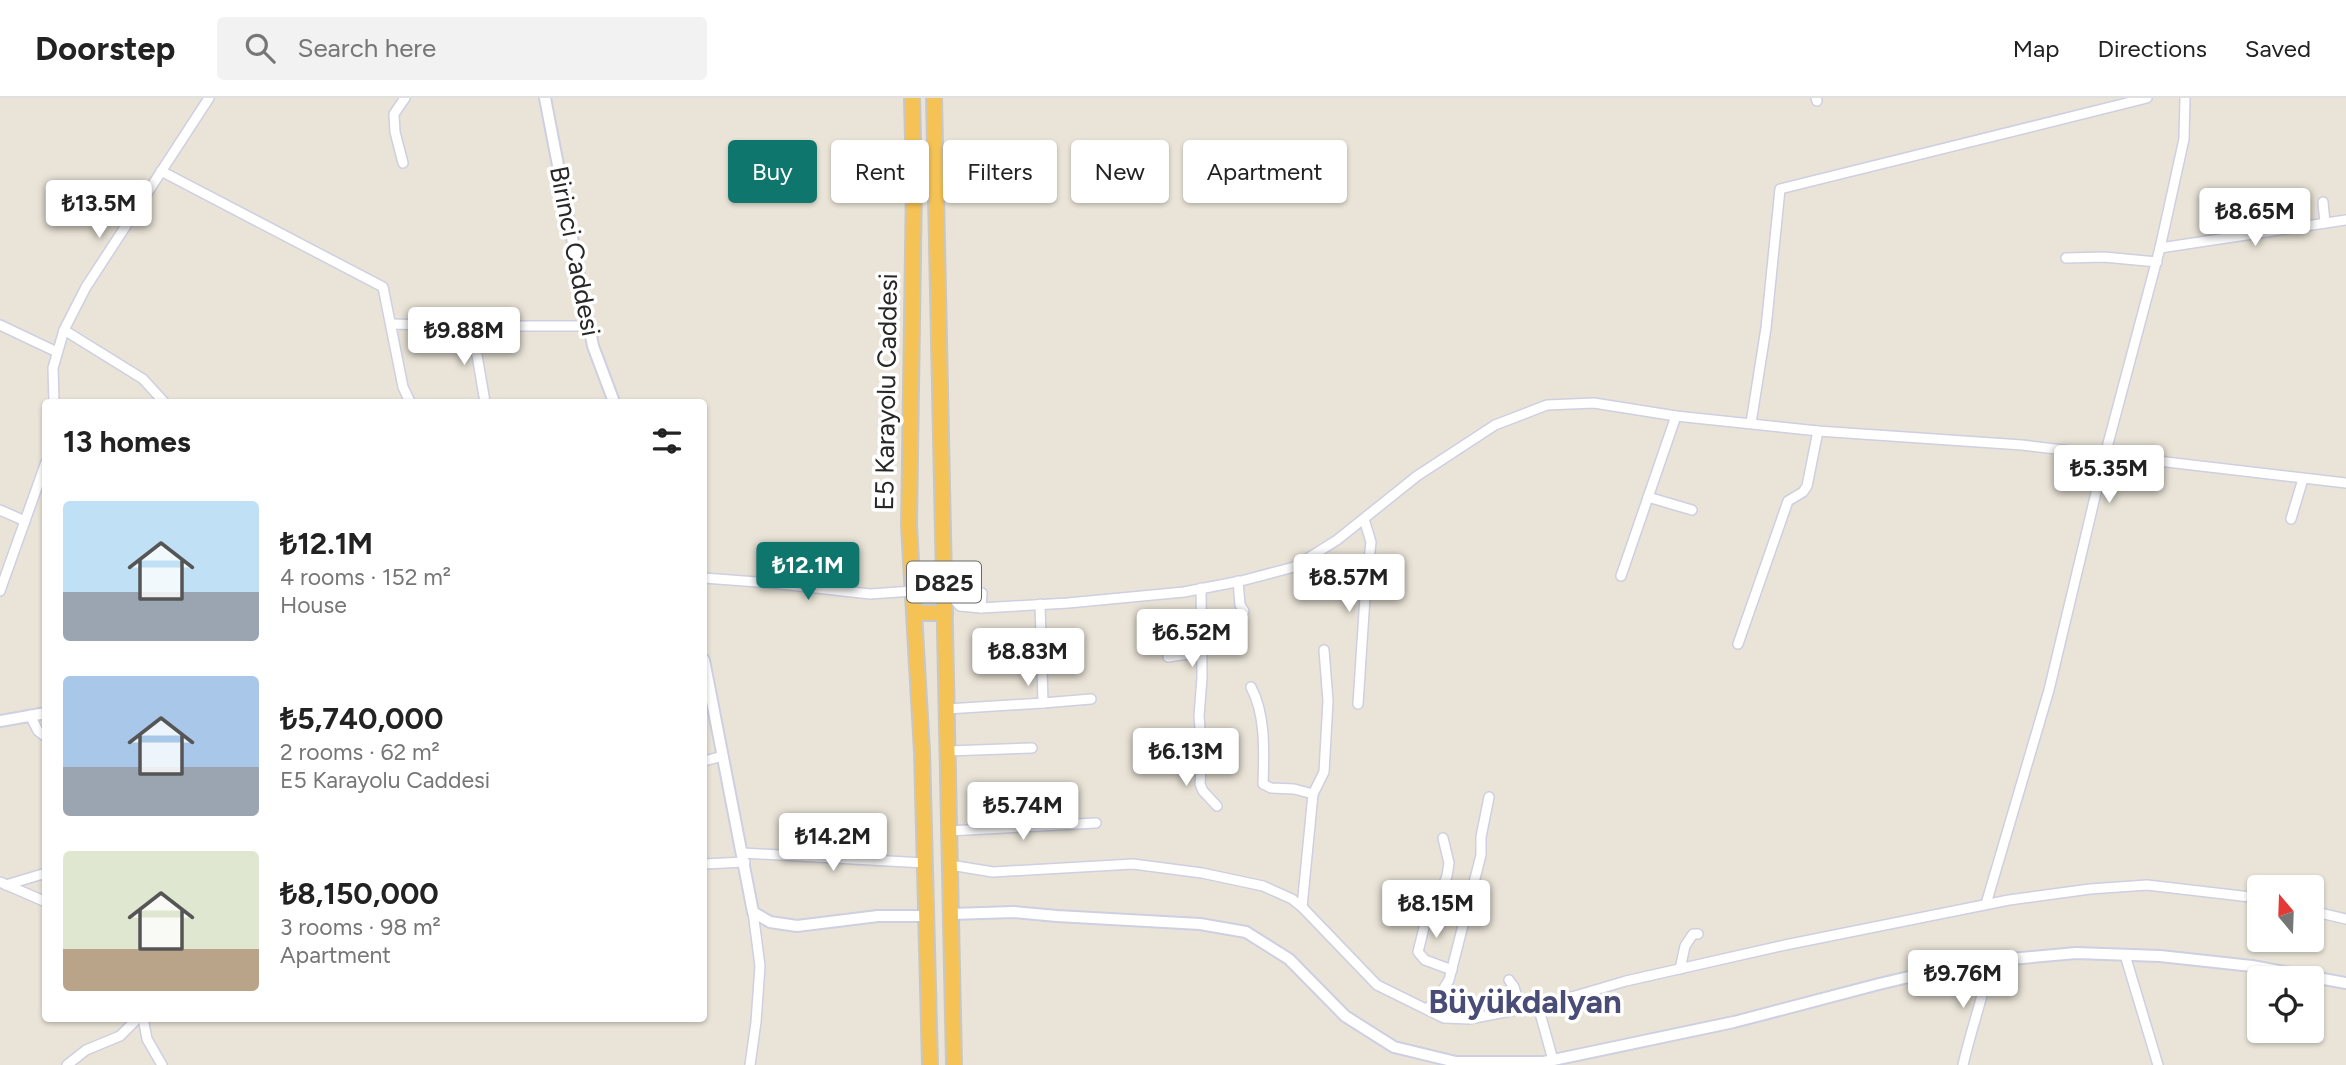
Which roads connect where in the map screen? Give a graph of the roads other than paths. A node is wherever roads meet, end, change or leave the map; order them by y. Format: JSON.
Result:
{"nodes":[{"id":1,"x":209,"y":98,"type":"edge"},
{"id":2,"x":405,"y":98,"type":"edge"},
{"id":3,"x":545,"y":98,"type":"edge"},
{"id":4,"x":912,"y":98,"type":"edge"},
{"id":5,"x":934,"y":98,"type":"edge"},
{"id":6,"x":2147,"y":98,"type":"edge"},
{"id":7,"x":2185,"y":98,"type":"edge"},
{"id":8,"x":403,"y":163,"type":"dead end"},
{"id":9,"x":161,"y":171,"type":"junction"},
{"id":10,"x":2323,"y":202,"type":"dead end"},
{"id":11,"x":2245,"y":218,"type":"dead end"},
{"id":12,"x":2346,"y":220,"type":"edge"},
{"id":13,"x":2325,"y":223,"type":"junction"},
{"id":14,"x":2245,"y":235,"type":"junction"},
{"id":15,"x":2160,"y":248,"type":"junction"},
{"id":16,"x":2066,"y":258,"type":"dead end"},
{"id":17,"x":2157,"y":262,"type":"junction"},
{"id":18,"x":391,"y":324,"type":"junction"},
{"id":19,"x":0,"y":325,"type":"edge"},
{"id":20,"x":472,"y":326,"type":"junction"},
{"id":21,"x":589,"y":326,"type":"junction"},
{"id":22,"x":64,"y":330,"type":"junction"},
{"id":23,"x":57,"y":352,"type":"junction"},
{"id":24,"x":54,"y":399,"type":"edge"},
{"id":25,"x":161,"y":399,"type":"edge"},
{"id":26,"x":409,"y":399,"type":"edge"},
{"id":27,"x":484,"y":399,"type":"edge"},
{"id":28,"x":613,"y":399,"type":"edge"},
{"id":29,"x":1676,"y":416,"type":"junction"},
{"id":30,"x":1751,"y":423,"type":"junction"},
{"id":31,"x":1818,"y":432,"type":"junction"},
{"id":32,"x":2105,"y":456,"type":"junction"},
{"id":33,"x":42,"y":473,"type":"edge"},
{"id":34,"x":2303,"y":479,"type":"junction"},
{"id":35,"x":2346,"y":482,"type":"edge"},
{"id":36,"x":1648,"y":497,"type":"junction"},
{"id":37,"x":0,"y":510,"type":"edge"},
{"id":38,"x":1692,"y":510,"type":"dead end"},
{"id":39,"x":1364,"y":519,"type":"junction"},
{"id":40,"x":2291,"y":519,"type":"dead end"},
{"id":41,"x":25,"y":521,"type":"junction"},
{"id":42,"x":1621,"y":576,"type":"dead end"},
{"id":43,"x":707,"y":578,"type":"edge"},
{"id":44,"x":1238,"y":581,"type":"junction"},
{"id":45,"x":944,"y":583,"type":"junction"},
{"id":46,"x":912,"y":584,"type":"junction"},
{"id":47,"x":1201,"y":588,"type":"junction"},
{"id":48,"x":0,"y":592,"type":"edge"},
{"id":49,"x":982,"y":593,"type":"dead end"},
{"id":50,"x":1040,"y":604,"type":"junction"},
{"id":51,"x":981,"y":608,"type":"junction"},
{"id":52,"x":1244,"y":611,"type":"dead end"},
{"id":53,"x":914,"y":613,"type":"junction"},
{"id":54,"x":945,"y":613,"type":"junction"},
{"id":55,"x":1738,"y":644,"type":"dead end"},
{"id":56,"x":1202,"y":646,"type":"junction"},
{"id":57,"x":1324,"y":650,"type":"dead end"},
{"id":58,"x":1168,"y":657,"type":"dead end"},
{"id":59,"x":707,"y":686,"type":"edge"},
{"id":60,"x":1251,"y":687,"type":"dead end"},
{"id":61,"x":1091,"y":699,"type":"dead end"},
{"id":62,"x":1043,"y":703,"type":"junction"},
{"id":63,"x":1358,"y":704,"type":"dead end"},
{"id":64,"x":947,"y":709,"type":"junction"},
{"id":65,"x":42,"y":714,"type":"edge"},
{"id":66,"x":30,"y":715,"type":"junction"},
{"id":67,"x":0,"y":721,"type":"edge"},
{"id":68,"x":42,"y":734,"type":"edge"},
{"id":69,"x":1032,"y":748,"type":"dead end"},
{"id":70,"x":948,"y":751,"type":"junction"},
{"id":71,"x":723,"y":756,"type":"junction"},
{"id":72,"x":707,"y":760,"type":"edge"},
{"id":73,"x":1313,"y":794,"type":"junction"},
{"id":74,"x":1489,"y":797,"type":"dead end"},
{"id":75,"x":1217,"y":806,"type":"dead end"},
{"id":76,"x":1096,"y":823,"type":"dead end"},
{"id":77,"x":948,"y":831,"type":"junction"},
{"id":78,"x":1443,"y":838,"type":"dead end"},
{"id":79,"x":744,"y":858,"type":"junction"},
{"id":80,"x":925,"y":863,"type":"junction"},
{"id":81,"x":707,"y":864,"type":"edge"},
{"id":82,"x":950,"y":865,"type":"junction"},
{"id":83,"x":42,"y":874,"type":"edge"},
{"id":84,"x":3,"y":884,"type":"edge"},
{"id":85,"x":2247,"y":895,"type":"edge"},
{"id":86,"x":42,"y":900,"type":"edge"},
{"id":87,"x":1986,"y":904,"type":"junction"},
{"id":88,"x":1302,"y":906,"type":"junction"},
{"id":89,"x":753,"y":912,"type":"junction"},
{"id":90,"x":951,"y":914,"type":"junction"},
{"id":91,"x":2324,"y":914,"type":"edge"},
{"id":92,"x":926,"y":916,"type":"junction"},
{"id":93,"x":2346,"y":919,"type":"edge"},
{"id":94,"x":1698,"y":934,"type":"dead end"},
{"id":95,"x":2125,"y":955,"type":"junction"},
{"id":96,"x":1991,"y":961,"type":"junction"},
{"id":97,"x":1680,"y":969,"type":"junction"},
{"id":98,"x":1452,"y":970,"type":"junction"},
{"id":99,"x":1509,"y":980,"type":"dead end"},
{"id":100,"x":2346,"y":984,"type":"edge"},
{"id":101,"x":1538,"y":1006,"type":"junction"},
{"id":102,"x":1427,"y":1009,"type":"junction"},
{"id":103,"x":1521,"y":1010,"type":"junction"},
{"id":104,"x":137,"y":1022,"type":"edge"},
{"id":105,"x":142,"y":1022,"type":"edge"},
{"id":106,"x":1547,"y":1062,"type":"edge"},
{"id":107,"x":67,"y":1065,"type":"edge"},
{"id":108,"x":162,"y":1065,"type":"edge"},
{"id":109,"x":750,"y":1065,"type":"edge"},
{"id":110,"x":930,"y":1065,"type":"edge"},
{"id":111,"x":954,"y":1065,"type":"edge"},
{"id":112,"x":1963,"y":1065,"type":"edge"},
{"id":113,"x":2158,"y":1065,"type":"edge"}],
"edges":[{"from":1,"to":9,"type":"street"},
{"from":2,"to":8,"type":"street"},
{"from":3,"to":21,"type":"street","name":"Birinci Caddesi"},
{"from":4,"to":46,"type":"highway","name":"E5 Karayolu Caddesi","number":"D825"},
{"from":5,"to":45,"type":"highway","name":"E5 Karayolu Caddesi","number":"D825"},
{"from":6,"to":30,"type":"street"},
{"from":7,"to":15,"type":"street"},
{"from":9,"to":18,"type":"street"},
{"from":9,"to":22,"type":"street"},
{"from":10,"to":13,"type":"street"},
{"from":11,"to":14,"type":"street"},
{"from":12,"to":13,"type":"street"},
{"from":13,"to":14,"type":"street"},
{"from":14,"to":15,"type":"street"},
{"from":15,"to":17,"type":"street"},
{"from":16,"to":17,"type":"street"},
{"from":17,"to":32,"type":"street"},
{"from":18,"to":20,"type":"street"},
{"from":18,"to":26,"type":"street"},
{"from":19,"to":23,"type":"street"},
{"from":20,"to":21,"type":"street"},
{"from":20,"to":27,"type":"street"},
{"from":21,"to":28,"type":"street","name":"Birinci Caddesi"},
{"from":22,"to":23,"type":"street"},
{"from":22,"to":25,"type":"street"},
{"from":23,"to":24,"type":"street"},
{"from":29,"to":30,"type":"street"},
{"from":29,"to":36,"type":"street"},
{"from":29,"to":39,"type":"street"},
{"from":30,"to":31,"type":"street"},
{"from":31,"to":32,"type":"street"},
{"from":31,"to":55,"type":"street"},
{"from":32,"to":34,"type":"street"},
{"from":32,"to":87,"type":"street"},
{"from":33,"to":41,"type":"street"},
{"from":34,"to":35,"type":"street"},
{"from":34,"to":40,"type":"street"},
{"from":36,"to":38,"type":"street"},
{"from":36,"to":42,"type":"street"},
{"from":37,"to":41,"type":"street"},
{"from":39,"to":44,"type":"street"},
{"from":39,"to":63,"type":"street"},
{"from":41,"to":48,"type":"street"},
{"from":43,"to":46,"type":"street"},
{"from":44,"to":47,"type":"street"},
{"from":44,"to":52,"type":"street"},
{"from":45,"to":46,"type":"highway"},
{"from":45,"to":51,"type":"street"},
{"from":45,"to":54,"type":"highway","name":"E5 Karayolu Caddesi","number":"D825"},
{"from":46,"to":53,"type":"highway","name":"E5 Karayolu Caddesi","number":"D825"},
{"from":47,"to":50,"type":"street"},
{"from":47,"to":56,"type":"street"},
{"from":49,"to":51,"type":"street"},
{"from":50,"to":51,"type":"street"},
{"from":50,"to":62,"type":"street"},
{"from":53,"to":54,"type":"highway"},
{"from":53,"to":80,"type":"highway","name":"E5 Karayolu Caddesi","number":"D825"},
{"from":54,"to":64,"type":"highway","name":"E5 Karayolu Caddesi","number":"D825"},
{"from":56,"to":58,"type":"street"},
{"from":56,"to":75,"type":"street"},
{"from":57,"to":73,"type":"street"},
{"from":59,"to":71,"type":"street"},
{"from":60,"to":73,"type":"street"},
{"from":61,"to":62,"type":"street"},
{"from":62,"to":64,"type":"street"},
{"from":64,"to":70,"type":"highway","name":"E5 Karayolu Caddesi","number":"D825"},
{"from":65,"to":66,"type":"street"},
{"from":66,"to":67,"type":"street"},
{"from":66,"to":68,"type":"street"},
{"from":69,"to":70,"type":"street"},
{"from":70,"to":77,"type":"highway","name":"E5 Karayolu Caddesi","number":"D825"},
{"from":71,"to":72,"type":"street"},
{"from":71,"to":79,"type":"street"},
{"from":73,"to":88,"type":"street"},
{"from":74,"to":98,"type":"street"},
{"from":76,"to":77,"type":"street"},
{"from":77,"to":82,"type":"highway","name":"E5 Karayolu Caddesi","number":"D825"},
{"from":78,"to":98,"type":"street"},
{"from":79,"to":80,"type":"street"},
{"from":79,"to":81,"type":"street"},
{"from":79,"to":89,"type":"street"},
{"from":80,"to":92,"type":"highway","name":"E5 Karayolu Caddesi","number":"D825"},
{"from":82,"to":88,"type":"street"},
{"from":82,"to":90,"type":"highway","name":"E5 Karayolu Caddesi","number":"D825"},
{"from":83,"to":84,"type":"street"},
{"from":84,"to":86,"type":"street"},
{"from":85,"to":87,"type":"street"},
{"from":87,"to":97,"type":"street"},
{"from":88,"to":102,"type":"street"},
{"from":89,"to":92,"type":"street"},
{"from":89,"to":109,"type":"street"},
{"from":90,"to":106,"type":"street"},
{"from":90,"to":111,"type":"highway","name":"E5 Karayolu Caddesi","number":"D825"},
{"from":91,"to":93,"type":"street"},
{"from":92,"to":110,"type":"highway","name":"E5 Karayolu Caddesi","number":"D825"},
{"from":94,"to":97,"type":"street"},
{"from":95,"to":96,"type":"street"},
{"from":95,"to":100,"type":"street"},
{"from":95,"to":113,"type":"street"},
{"from":96,"to":106,"type":"street"},
{"from":96,"to":112,"type":"street"},
{"from":97,"to":101,"type":"street"},
{"from":98,"to":102,"type":"street"},
{"from":99,"to":103,"type":"street"},
{"from":101,"to":103,"type":"street"},
{"from":101,"to":106,"type":"street"},
{"from":102,"to":103,"type":"street"},
{"from":104,"to":107,"type":"street"},
{"from":105,"to":108,"type":"street"}]}
